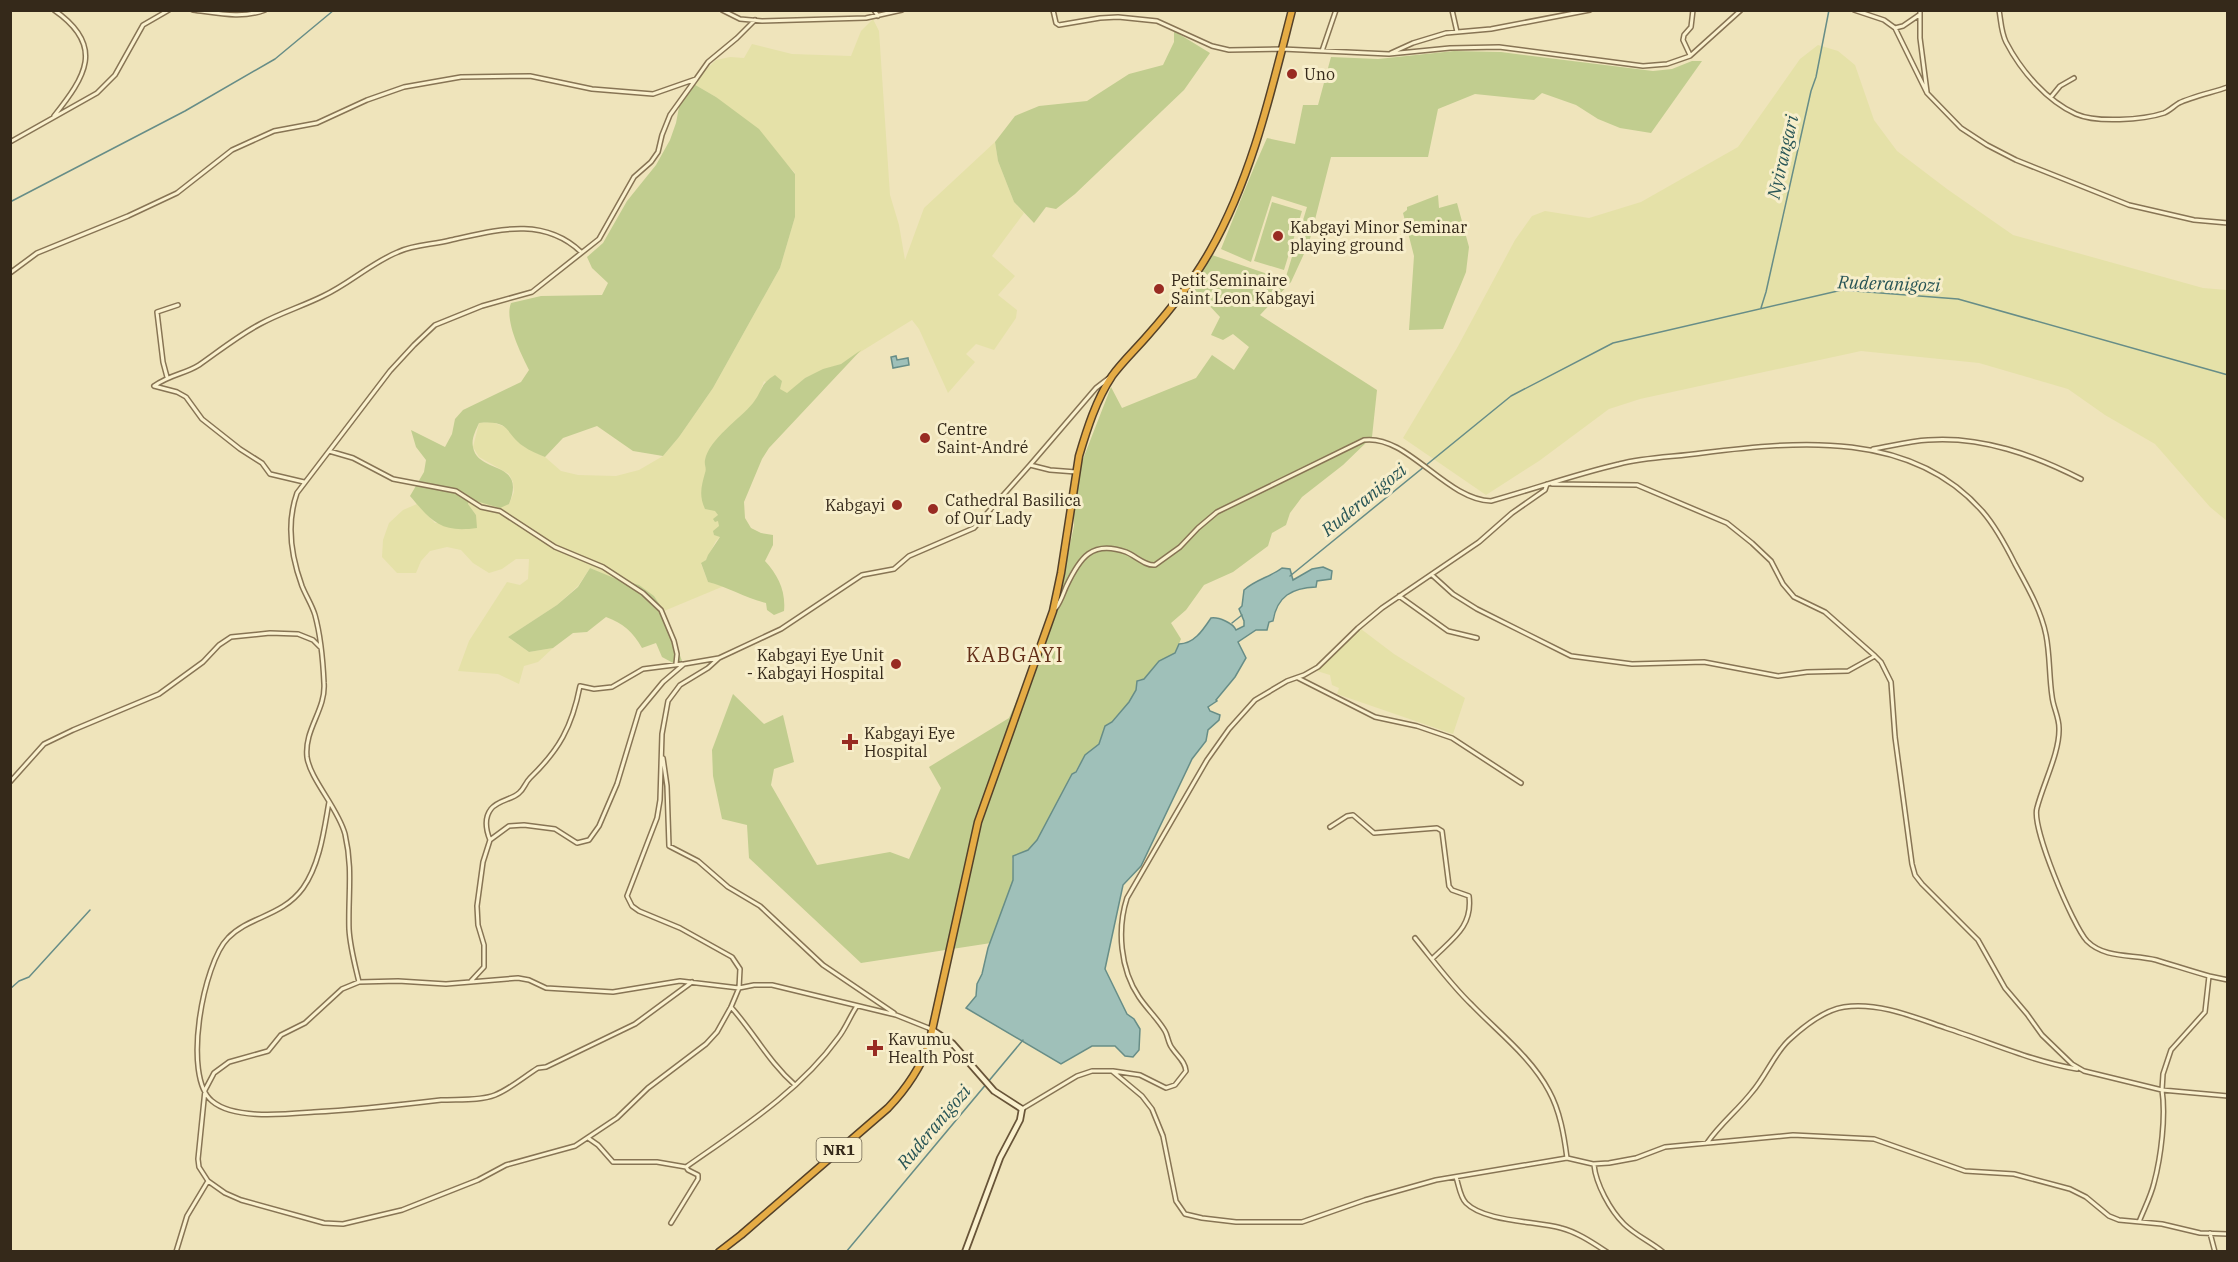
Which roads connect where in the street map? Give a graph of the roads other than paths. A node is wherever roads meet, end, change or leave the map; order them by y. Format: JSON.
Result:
{"nodes":[{"id":1,"x":54,"y":10,"type":"edge"},
{"id":2,"x":169,"y":10,"type":"edge"},
{"id":3,"x":193,"y":10,"type":"edge"},
{"id":4,"x":265,"y":10,"type":"edge"},
{"id":5,"x":722,"y":10,"type":"edge"},
{"id":6,"x":874,"y":10,"type":"edge"},
{"id":7,"x":902,"y":10,"type":"edge"},
{"id":8,"x":1053,"y":10,"type":"edge"},
{"id":9,"x":1292,"y":10,"type":"edge"},
{"id":10,"x":1336,"y":10,"type":"edge"},
{"id":11,"x":1452,"y":10,"type":"edge"},
{"id":12,"x":1562,"y":10,"type":"edge"},
{"id":13,"x":1590,"y":10,"type":"edge"},
{"id":14,"x":1693,"y":10,"type":"edge"},
{"id":15,"x":1741,"y":10,"type":"edge"},
{"id":16,"x":1854,"y":10,"type":"edge"},
{"id":17,"x":1999,"y":10,"type":"edge"},
{"id":18,"x":1920,"y":13,"type":"edge"},
{"id":19,"x":878,"y":16,"type":"junction"},
{"id":20,"x":1563,"y":16,"type":"junction"},
{"id":21,"x":755,"y":20,"type":"junction"},
{"id":22,"x":1894,"y":28,"type":"junction"},
{"id":23,"x":1457,"y":32,"type":"junction"},
{"id":24,"x":1282,"y":49,"type":"junction"},
{"id":25,"x":1322,"y":51,"type":"junction"},
{"id":26,"x":1389,"y":54,"type":"junction"},
{"id":27,"x":1690,"y":56,"type":"junction"},
{"id":28,"x":2074,"y":78,"type":"dead end"},
{"id":29,"x":696,"y":79,"type":"junction"},
{"id":30,"x":2228,"y":87,"type":"edge"},
{"id":31,"x":1927,"y":93,"type":"junction"},
{"id":32,"x":2051,"y":97,"type":"junction"},
{"id":33,"x":53,"y":117,"type":"junction"},
{"id":34,"x":10,"y":142,"type":"edge"},
{"id":35,"x":2228,"y":223,"type":"edge"},
{"id":36,"x":581,"y":252,"type":"junction"},
{"id":37,"x":10,"y":273,"type":"edge"},
{"id":38,"x":178,"y":305,"type":"dead end"},
{"id":39,"x":1113,"y":375,"type":"junction"},
{"id":40,"x":167,"y":377,"type":"junction"},
{"id":41,"x":1872,"y":449,"type":"junction"},
{"id":42,"x":329,"y":451,"type":"junction"},
{"id":43,"x":1030,"y":465,"type":"junction"},
{"id":44,"x":1076,"y":472,"type":"junction"},
{"id":45,"x":2081,"y":479,"type":"dead end"},
{"id":46,"x":304,"y":482,"type":"junction"},
{"id":47,"x":1549,"y":484,"type":"junction"},
{"id":48,"x":1432,"y":575,"type":"junction"},
{"id":49,"x":1400,"y":596,"type":"junction"},
{"id":50,"x":1053,"y":611,"type":"junction"},
{"id":51,"x":1477,"y":638,"type":"dead end"},
{"id":52,"x":321,"y":649,"type":"junction"},
{"id":53,"x":1875,"y":656,"type":"junction"},
{"id":54,"x":719,"y":658,"type":"junction"},
{"id":55,"x":676,"y":664,"type":"junction"},
{"id":56,"x":684,"y":664,"type":"junction"},
{"id":57,"x":1298,"y":678,"type":"junction"},
{"id":58,"x":662,"y":753,"type":"junction"},
{"id":59,"x":10,"y":782,"type":"edge"},
{"id":60,"x":1521,"y":783,"type":"dead end"},
{"id":61,"x":329,"y":800,"type":"junction"},
{"id":62,"x":1330,"y":827,"type":"dead end"},
{"id":63,"x":490,"y":840,"type":"junction"},
{"id":64,"x":1416,"y":938,"type":"dead end"},
{"id":65,"x":1432,"y":959,"type":"junction"},
{"id":66,"x":2209,"y":976,"type":"junction"},
{"id":67,"x":2228,"y":980,"type":"edge"},
{"id":68,"x":359,"y":982,"type":"junction"},
{"id":69,"x":470,"y":982,"type":"junction"},
{"id":70,"x":692,"y":982,"type":"junction"},
{"id":71,"x":739,"y":988,"type":"junction"},
{"id":72,"x":857,"y":1006,"type":"junction"},
{"id":73,"x":731,"y":1007,"type":"junction"},
{"id":74,"x":896,"y":1015,"type":"junction"},
{"id":75,"x":931,"y":1029,"type":"junction"},
{"id":76,"x":2077,"y":1069,"type":"junction"},
{"id":77,"x":1112,"y":1071,"type":"junction"},
{"id":78,"x":795,"y":1085,"type":"junction"},
{"id":79,"x":205,"y":1090,"type":"junction"},
{"id":80,"x":2162,"y":1090,"type":"junction"},
{"id":81,"x":2228,"y":1096,"type":"edge"},
{"id":82,"x":1022,"y":1109,"type":"junction"},
{"id":83,"x":588,"y":1138,"type":"junction"},
{"id":84,"x":1707,"y":1143,"type":"junction"},
{"id":85,"x":1567,"y":1158,"type":"junction"},
{"id":86,"x":1593,"y":1164,"type":"junction"},
{"id":87,"x":686,"y":1167,"type":"junction"},
{"id":88,"x":1456,"y":1177,"type":"junction"},
{"id":89,"x":207,"y":1180,"type":"junction"},
{"id":90,"x":2139,"y":1222,"type":"junction"},
{"id":91,"x":671,"y":1223,"type":"dead end"},
{"id":92,"x":2210,"y":1233,"type":"junction"},
{"id":93,"x":2228,"y":1233,"type":"edge"},
{"id":94,"x":176,"y":1251,"type":"edge"},
{"id":95,"x":719,"y":1251,"type":"edge"},
{"id":96,"x":964,"y":1251,"type":"edge"},
{"id":97,"x":1607,"y":1251,"type":"edge"},
{"id":98,"x":1663,"y":1251,"type":"edge"},
{"id":99,"x":2215,"y":1251,"type":"edge"}],
"edges":[{"from":1,"to":33,"type":"street"},
{"from":2,"to":33,"type":"street"},
{"from":3,"to":4,"type":"street"},
{"from":5,"to":21,"type":"street"},
{"from":6,"to":19,"type":"street"},
{"from":7,"to":19,"type":"street"},
{"from":8,"to":24,"type":"street"},
{"from":9,"to":24,"type":"highway","number":"NR1"},
{"from":10,"to":25,"type":"street"},
{"from":11,"to":23,"type":"street"},
{"from":12,"to":20,"type":"street"},
{"from":13,"to":20,"type":"street"},
{"from":14,"to":27,"type":"street"},
{"from":15,"to":27,"type":"street"},
{"from":16,"to":22,"type":"street"},
{"from":17,"to":32,"type":"street"},
{"from":18,"to":22,"type":"street"},
{"from":18,"to":31,"type":"street"},
{"from":19,"to":21,"type":"street"},
{"from":20,"to":23,"type":"street"},
{"from":21,"to":29,"type":"street"},
{"from":22,"to":31,"type":"street"},
{"from":23,"to":26,"type":"street"},
{"from":24,"to":25,"type":"street"},
{"from":24,"to":39,"type":"highway","number":"NR1"},
{"from":25,"to":26,"type":"street"},
{"from":26,"to":27,"type":"street"},
{"from":28,"to":32,"type":"street"},
{"from":29,"to":36,"type":"street"},
{"from":29,"to":37,"type":"street"},
{"from":30,"to":32,"type":"street"},
{"from":31,"to":35,"type":"street"},
{"from":33,"to":34,"type":"street"},
{"from":36,"to":40,"type":"street"},
{"from":36,"to":42,"type":"street"},
{"from":38,"to":40,"type":"street"},
{"from":39,"to":43,"type":"street"},
{"from":39,"to":44,"type":"highway","number":"NR1"},
{"from":40,"to":46,"type":"street"},
{"from":41,"to":45,"type":"street"},
{"from":41,"to":47,"type":"street"},
{"from":41,"to":66,"type":"street"},
{"from":42,"to":46,"type":"street"},
{"from":42,"to":55,"type":"street"},
{"from":43,"to":44,"type":"street"},
{"from":43,"to":54,"type":"street"},
{"from":44,"to":50,"type":"highway","number":"NR1"},
{"from":46,"to":52,"type":"street"},
{"from":47,"to":48,"type":"street"},
{"from":47,"to":50,"type":"street"},
{"from":47,"to":53,"type":"street"},
{"from":48,"to":49,"type":"street"},
{"from":48,"to":53,"type":"street"},
{"from":49,"to":51,"type":"street"},
{"from":49,"to":57,"type":"street"},
{"from":50,"to":75,"type":"highway","number":"NR1"},
{"from":52,"to":59,"type":"street"},
{"from":52,"to":61,"type":"street"},
{"from":53,"to":76,"type":"street"},
{"from":54,"to":56,"type":"street"},
{"from":54,"to":58,"type":"street"},
{"from":55,"to":56,"type":"street"},
{"from":55,"to":63,"type":"street"},
{"from":56,"to":63,"type":"street"},
{"from":57,"to":60,"type":"street"},
{"from":57,"to":77,"type":"street"},
{"from":58,"to":71,"type":"street"},
{"from":58,"to":74,"type":"street"},
{"from":61,"to":68,"type":"street"},
{"from":61,"to":79,"type":"street"},
{"from":62,"to":65,"type":"street"},
{"from":63,"to":69,"type":"street"},
{"from":64,"to":65,"type":"street"},
{"from":65,"to":85,"type":"street"},
{"from":66,"to":67,"type":"street"},
{"from":66,"to":80,"type":"street"},
{"from":68,"to":69,"type":"street"},
{"from":68,"to":79,"type":"street"},
{"from":69,"to":70,"type":"street"},
{"from":70,"to":71,"type":"street"},
{"from":70,"to":79,"type":"street"},
{"from":71,"to":72,"type":"street"},
{"from":71,"to":73,"type":"street"},
{"from":72,"to":74,"type":"street"},
{"from":72,"to":78,"type":"street"},
{"from":73,"to":78,"type":"street"},
{"from":73,"to":83,"type":"street"},
{"from":74,"to":75,"type":"street"},
{"from":75,"to":82,"type":"street"},
{"from":75,"to":95,"type":"highway","number":"NR1"},
{"from":76,"to":80,"type":"street"},
{"from":76,"to":84,"type":"street"},
{"from":77,"to":82,"type":"street"},
{"from":77,"to":88,"type":"street"},
{"from":78,"to":87,"type":"street"},
{"from":79,"to":89,"type":"street"},
{"from":80,"to":81,"type":"street"},
{"from":80,"to":90,"type":"street"},
{"from":82,"to":96,"type":"street"},
{"from":83,"to":87,"type":"street"},
{"from":83,"to":89,"type":"street"},
{"from":84,"to":86,"type":"street"},
{"from":84,"to":90,"type":"street"},
{"from":85,"to":86,"type":"street"},
{"from":85,"to":88,"type":"street"},
{"from":86,"to":98,"type":"street"},
{"from":87,"to":91,"type":"street"},
{"from":88,"to":97,"type":"street"},
{"from":89,"to":94,"type":"street"},
{"from":90,"to":92,"type":"street"},
{"from":92,"to":93,"type":"street"},
{"from":92,"to":99,"type":"street"}]}
